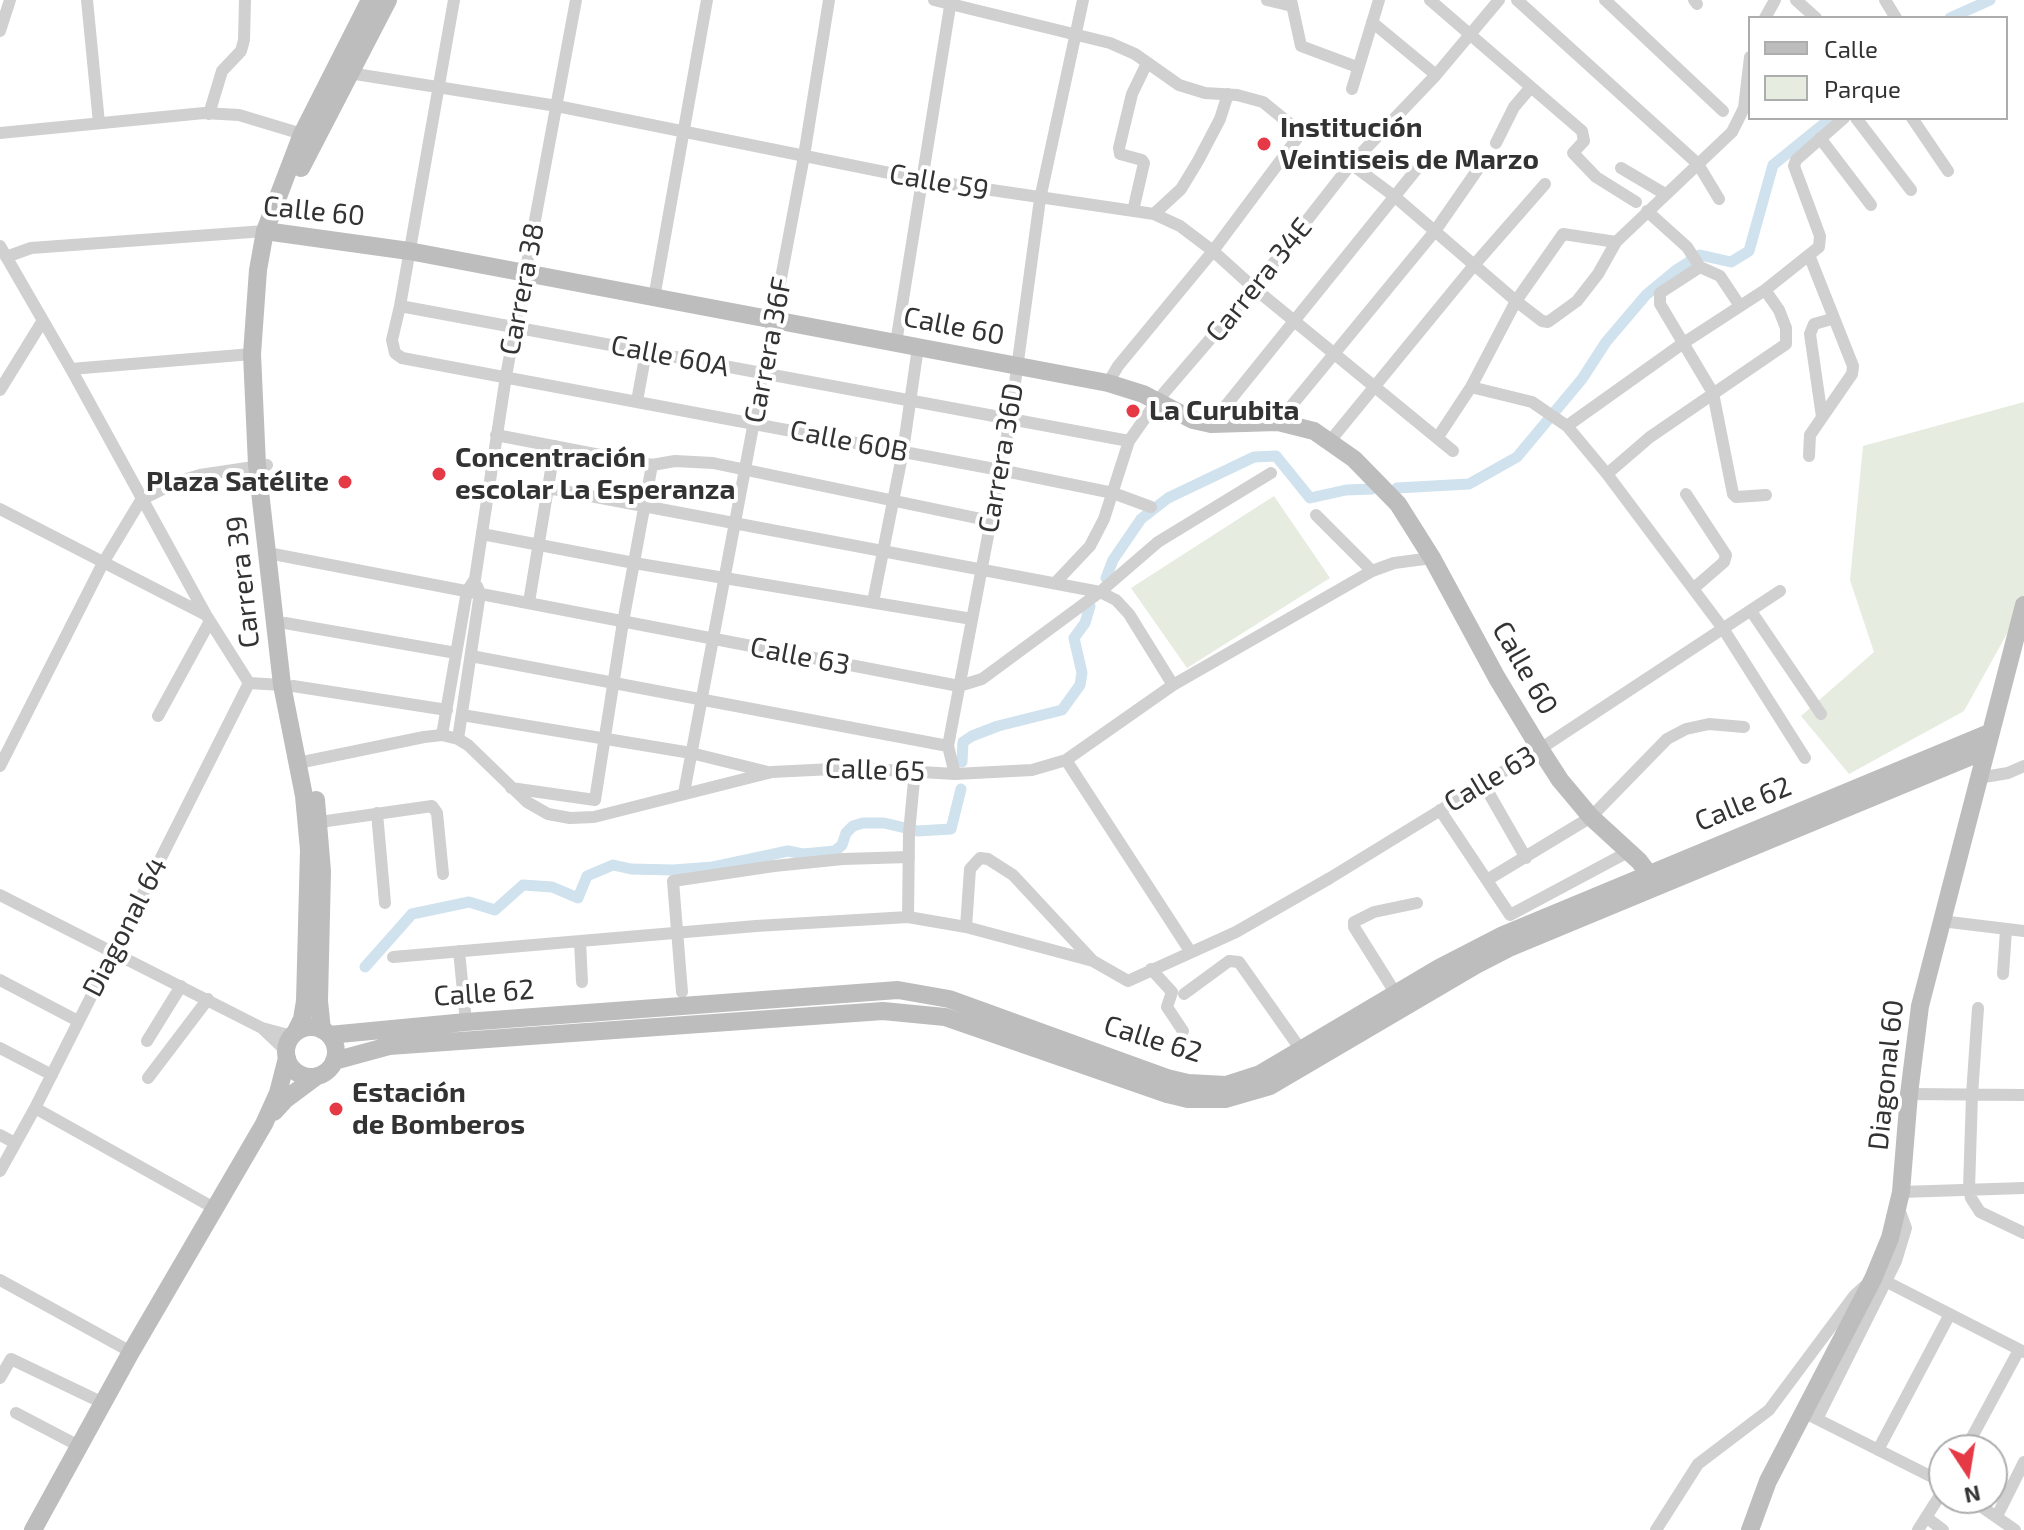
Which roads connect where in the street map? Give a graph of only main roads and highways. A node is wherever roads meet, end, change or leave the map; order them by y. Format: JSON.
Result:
{"nodes":[{"id":1,"x":370,"y":0,"type":"edge"},
{"id":2,"x":388,"y":0,"type":"edge"},
{"id":3,"x":270,"y":231,"type":"junction"},
{"id":4,"x":262,"y":465,"type":"junction"},
{"id":5,"x":273,"y":554,"type":"junction"},
{"id":6,"x":2024,"y":605,"type":"edge"},
{"id":7,"x":288,"y":686,"type":"junction"},
{"id":8,"x":1989,"y":733,"type":"junction"},
{"id":9,"x":1984,"y":751,"type":"junction"},
{"id":10,"x":303,"y":762,"type":"junction"},
{"id":11,"x":1653,"y":880,"type":"junction"},
{"id":12,"x":325,"y":1032,"type":"junction"},
{"id":13,"x":290,"y":1045,"type":"junction"},
{"id":14,"x":334,"y":1061,"type":"junction"},
{"id":15,"x":317,"y":1076,"type":"junction"},
{"id":16,"x":264,"y":1124,"type":"junction"},
{"id":17,"x":33,"y":1530,"type":"edge"},
{"id":18,"x":1750,"y":1530,"type":"edge"}],
"edges":[{"from":1,"to":3,"type":"main road","name":"Carrera 39"},
{"from":2,"to":3,"type":"main road","name":"Carrera 39"},
{"from":3,"to":4,"type":"main road","name":"Carrera 39"},
{"from":3,"to":4,"type":"main road","name":"Carrera 39"},
{"from":3,"to":11,"type":"main road","name":"Calle 60"},
{"from":4,"to":5,"type":"main road","name":"Carrera 39"},
{"from":5,"to":7,"type":"main road","name":"Carrera 39"},
{"from":5,"to":7,"type":"main road","name":"Carrera 39"},
{"from":6,"to":8,"type":"main road","name":"Diagonal 60"},
{"from":7,"to":10,"type":"main road","name":"Carrera 39"},
{"from":8,"to":9,"type":"main road","name":"Diagonal 60"},
{"from":8,"to":11,"type":"main road","name":"Calle 62"},
{"from":9,"to":11,"type":"main road","name":"Calle 62"},
{"from":9,"to":18,"type":"main road","name":"Diagonal 60"},
{"from":10,"to":12,"type":"main road","name":"Carrera 39"},
{"from":10,"to":13,"type":"main road","name":"Carrera 39"},
{"from":11,"to":12,"type":"main road","name":"Calle 62"},
{"from":11,"to":14,"type":"main road","name":"Calle 62"},
{"from":12,"to":13,"type":"main road"},
{"from":12,"to":14,"type":"main road"},
{"from":13,"to":15,"type":"main road"},
{"from":13,"to":16,"type":"main road","name":"Carrera 39"},
{"from":14,"to":15,"type":"main road"},
{"from":15,"to":16,"type":"main road"},
{"from":16,"to":17,"type":"main road"}]}
